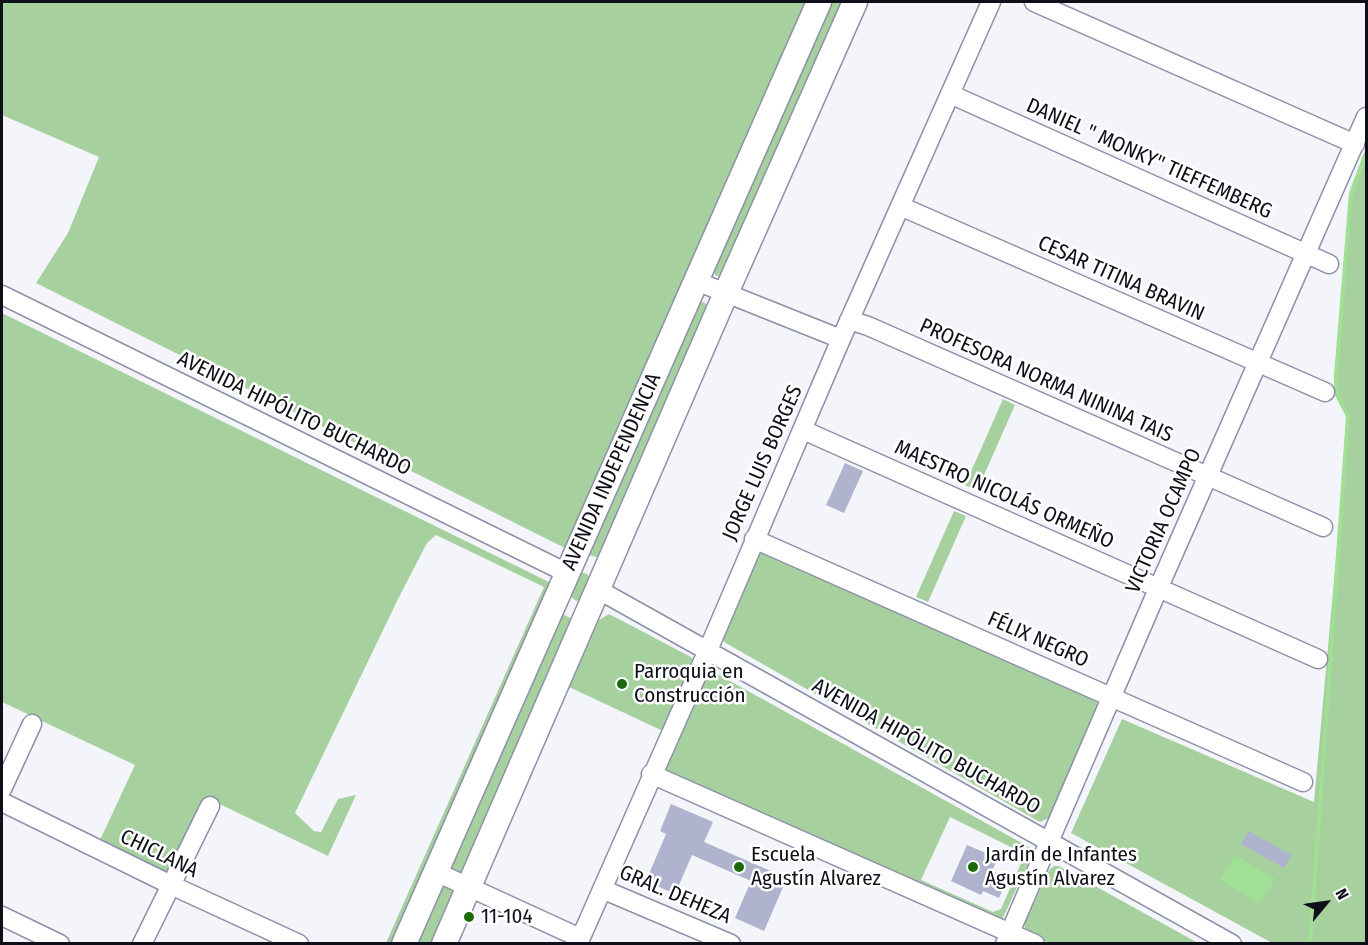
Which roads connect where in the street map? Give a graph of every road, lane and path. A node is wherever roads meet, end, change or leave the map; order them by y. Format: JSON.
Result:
{"nodes":[{"id":1,"x":819,"y":2,"type":"edge"},
{"id":2,"x":855,"y":2,"type":"edge"},
{"id":3,"x":991,"y":2,"type":"edge"},
{"id":4,"x":1034,"y":2,"type":"edge"},
{"id":5,"x":950,"y":94,"type":"junction"},
{"id":6,"x":1366,"y":117,"type":"edge"},
{"id":7,"x":1355,"y":144,"type":"junction"},
{"id":8,"x":900,"y":206,"type":"junction"},
{"id":9,"x":1306,"y":254,"type":"junction"},
{"id":10,"x":1329,"y":264,"type":"dead end"},
{"id":11,"x":696,"y":281,"type":"junction"},
{"id":12,"x":726,"y":293,"type":"junction"},
{"id":13,"x":2,"y":295,"type":"edge"},
{"id":14,"x":849,"y":320,"type":"junction"},
{"id":15,"x":842,"y":339,"type":"junction"},
{"id":16,"x":1257,"y":364,"type":"junction"},
{"id":17,"x":1325,"y":392,"type":"dead end"},
{"id":18,"x":803,"y":430,"type":"junction"},
{"id":19,"x":1208,"y":477,"type":"junction"},
{"id":20,"x":1323,"y":527,"type":"dead end"},
{"id":21,"x":754,"y":539,"type":"junction"},
{"id":22,"x":565,"y":577,"type":"junction"},
{"id":23,"x":1158,"y":589,"type":"junction"},
{"id":24,"x":596,"y":592,"type":"junction"},
{"id":25,"x":708,"y":650,"type":"junction"},
{"id":26,"x":1318,"y":659,"type":"dead end"},
{"id":27,"x":1112,"y":697,"type":"junction"},
{"id":28,"x":32,"y":724,"type":"dead end"},
{"id":29,"x":651,"y":774,"type":"junction"},
{"id":30,"x":1303,"y":782,"type":"dead end"},
{"id":31,"x":2,"y":789,"type":"edge"},
{"id":32,"x":2,"y":802,"type":"edge"},
{"id":33,"x":210,"y":806,"type":"dead end"},
{"id":34,"x":1049,"y":842,"type":"junction"},
{"id":35,"x":436,"y":872,"type":"junction"},
{"id":36,"x":171,"y":885,"type":"junction"},
{"id":37,"x":468,"y":887,"type":"junction"},
{"id":38,"x":602,"y":889,"type":"junction"},
{"id":39,"x":2,"y":916,"type":"edge"},
{"id":40,"x":1007,"y":938,"type":"edge"},
{"id":41,"x":579,"y":941,"type":"edge"},
{"id":42,"x":60,"y":944,"type":"edge"},
{"id":43,"x":142,"y":944,"type":"edge"},
{"id":44,"x":299,"y":944,"type":"edge"},
{"id":45,"x":404,"y":944,"type":"edge"},
{"id":46,"x":444,"y":944,"type":"edge"},
{"id":47,"x":731,"y":944,"type":"edge"},
{"id":48,"x":1035,"y":944,"type":"edge"},
{"id":49,"x":1232,"y":944,"type":"edge"}],
"edges":[{"from":1,"to":11,"type":"main road","name":"AVENIDA INDEPENDENCIA"},
{"from":2,"to":12,"type":"main road","name":"AVENIDA INDEPENDENCIA"},
{"from":3,"to":5,"type":"street","name":"JORGE LUIS BORGES"},
{"from":4,"to":7,"type":"street"},
{"from":5,"to":8,"type":"street","name":"JORGE LUIS BORGES"},
{"from":5,"to":9,"type":"street","name":"DANIEL \" MONKY\" TIEFFEMBERG"},
{"from":6,"to":7,"type":"street","name":"VICTORIA OCAMPO"},
{"from":7,"to":9,"type":"street","name":"VICTORIA OCAMPO"},
{"from":8,"to":14,"type":"street","name":"JORGE LUIS BORGES"},
{"from":8,"to":16,"type":"street","name":"CESAR TITINA BRAVIN"},
{"from":9,"to":10,"type":"street","name":"DANIEL \" MONKY\" TIEFFEMBERG"},
{"from":9,"to":16,"type":"street","name":"VICTORIA OCAMPO"},
{"from":11,"to":12,"type":"street"},
{"from":11,"to":22,"type":"main road","name":"AVENIDA INDEPENDENCIA"},
{"from":12,"to":15,"type":"street"},
{"from":12,"to":24,"type":"main road","name":"AVENIDA INDEPENDENCIA"},
{"from":13,"to":22,"type":"street","name":"AVENIDA HIPÓLITO BUCHARDO"},
{"from":14,"to":15,"type":"street","name":"JORGE LUIS BORGES"},
{"from":14,"to":19,"type":"street","name":"PROFESORA NORMA NININA TAIS"},
{"from":15,"to":18,"type":"street","name":"JORGE LUIS BORGES"},
{"from":16,"to":17,"type":"street","name":"CESAR TITINA BRAVIN"},
{"from":16,"to":19,"type":"street","name":"VICTORIA OCAMPO"},
{"from":18,"to":21,"type":"street","name":"JORGE LUIS BORGES"},
{"from":18,"to":23,"type":"street","name":"MAESTRO NICOLÁS ORMEÑO"},
{"from":19,"to":20,"type":"street","name":"PROFESORA NORMA NININA TAIS"},
{"from":19,"to":23,"type":"street","name":"VICTORIA OCAMPO"},
{"from":21,"to":25,"type":"street","name":"JORGE LUIS BORGES"},
{"from":21,"to":27,"type":"street","name":"FÉLIX NEGRO"},
{"from":22,"to":24,"type":"main road"},
{"from":22,"to":24,"type":"main road"},
{"from":22,"to":35,"type":"main road","name":"AVENIDA INDEPENDENCIA"},
{"from":23,"to":26,"type":"street","name":"MAESTRO NICOLÁS ORMEÑO"},
{"from":23,"to":27,"type":"street","name":"VICTORIA OCAMPO"},
{"from":24,"to":25,"type":"street","name":"AVENIDA HIPÓLITO BUCHARDO"},
{"from":24,"to":37,"type":"main road","name":"AVENIDA INDEPENDENCIA"},
{"from":25,"to":29,"type":"street","name":"JORGE LUIS BORGES"},
{"from":25,"to":34,"type":"street","name":"AVENIDA HIPÓLITO BUCHARDO"},
{"from":27,"to":30,"type":"street","name":"FÉLIX NEGRO"},
{"from":27,"to":34,"type":"street","name":"VICTORIA OCAMPO"},
{"from":28,"to":31,"type":"street"},
{"from":29,"to":38,"type":"street","name":"JORGE LUIS BORGES"},
{"from":29,"to":40,"type":"street"},
{"from":32,"to":36,"type":"street","name":"CHICLANA"},
{"from":33,"to":36,"type":"street"},
{"from":34,"to":40,"type":"street","name":"VICTORIA OCAMPO"},
{"from":34,"to":49,"type":"street","name":"AVENIDA HIPÓLITO BUCHARDO"},
{"from":35,"to":37,"type":"street"},
{"from":35,"to":45,"type":"main road","name":"AVENIDA INDEPENDENCIA"},
{"from":36,"to":43,"type":"street"},
{"from":36,"to":44,"type":"street","name":"CHICLANA"},
{"from":37,"to":41,"type":"street"},
{"from":37,"to":46,"type":"main road","name":"AVENIDA INDEPENDENCIA"},
{"from":38,"to":41,"type":"street","name":"JORGE LUIS BORGES"},
{"from":38,"to":47,"type":"street","name":"GRAL. DEHEZA"},
{"from":39,"to":42,"type":"street"},
{"from":40,"to":48,"type":"street"}]}
